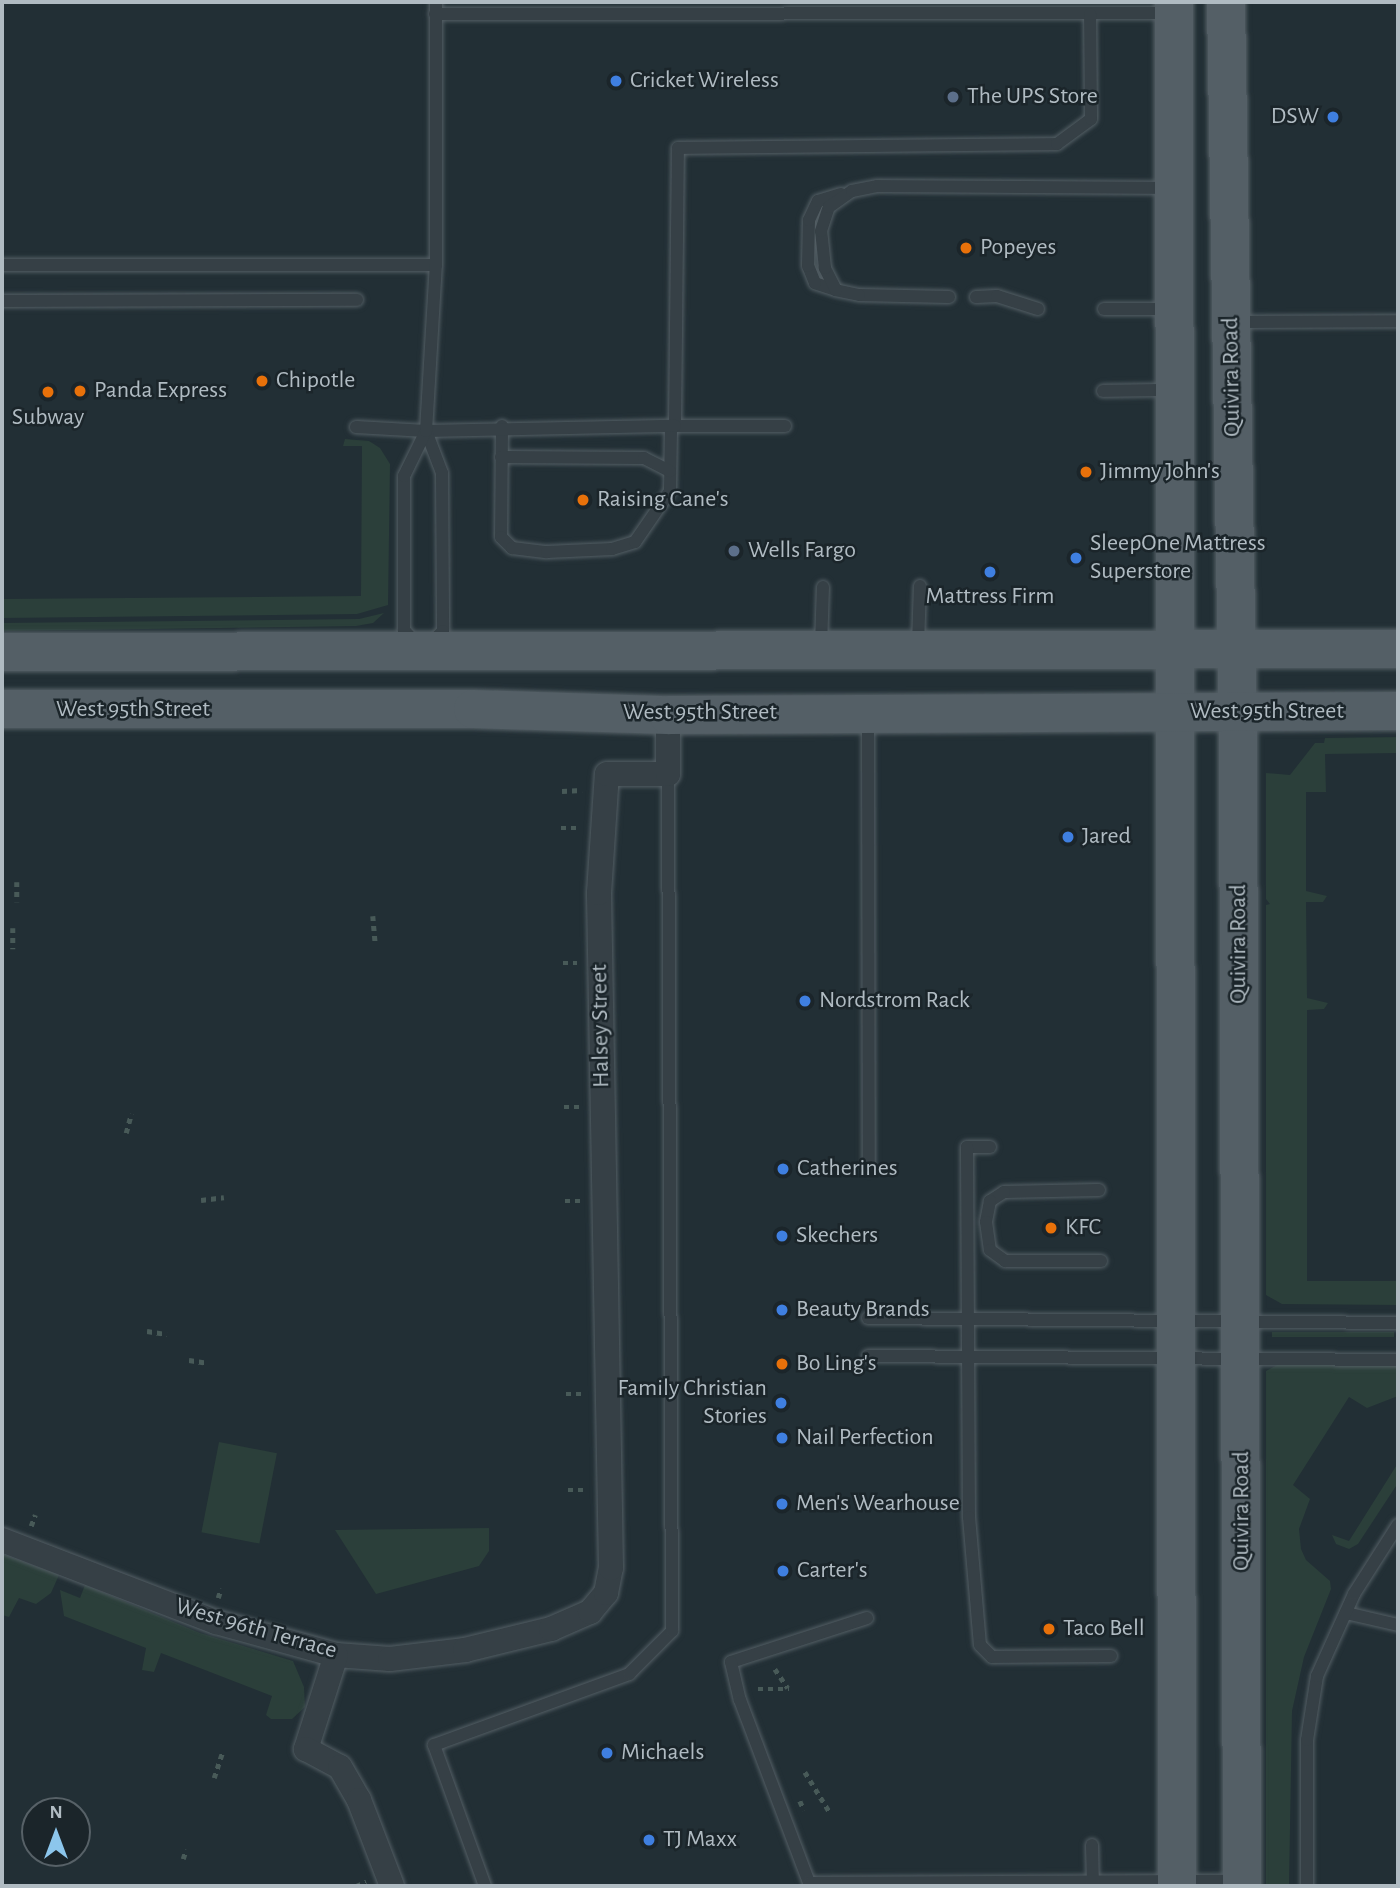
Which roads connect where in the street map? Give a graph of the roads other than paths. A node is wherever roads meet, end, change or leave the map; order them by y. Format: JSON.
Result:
{"nodes":[{"id":1,"x":1227,"y":2,"type":"edge"},
{"id":2,"x":1173,"y":7,"type":"edge"},
{"id":3,"x":435,"y":8,"type":"edge"},
{"id":4,"x":1090,"y":14,"type":"junction"},
{"id":5,"x":1174,"y":188,"type":"junction"},
{"id":6,"x":2,"y":265,"type":"edge"},
{"id":7,"x":436,"y":265,"type":"junction"},
{"id":8,"x":949,"y":296,"type":"dead end"},
{"id":9,"x":975,"y":296,"type":"dead end"},
{"id":10,"x":357,"y":300,"type":"dead end"},
{"id":11,"x":2,"y":301,"type":"edge"},
{"id":12,"x":1038,"y":309,"type":"dead end"},
{"id":13,"x":1104,"y":309,"type":"dead end"},
{"id":14,"x":1174,"y":316,"type":"junction"},
{"id":15,"x":1398,"y":321,"type":"edge"},
{"id":16,"x":1231,"y":322,"type":"junction"},
{"id":17,"x":1175,"y":390,"type":"junction"},
{"id":18,"x":1103,"y":391,"type":"dead end"},
{"id":19,"x":502,"y":426,"type":"junction"},
{"id":20,"x":673,"y":426,"type":"junction"},
{"id":21,"x":785,"y":426,"type":"dead end"},
{"id":22,"x":356,"y":427,"type":"dead end"},
{"id":23,"x":426,"y":430,"type":"junction"},
{"id":24,"x":500,"y":457,"type":"junction"},
{"id":25,"x":670,"y":471,"type":"junction"},
{"id":26,"x":823,"y":586,"type":"dead end"},
{"id":27,"x":920,"y":586,"type":"dead end"},
{"id":28,"x":1175,"y":649,"type":"junction"},
{"id":29,"x":1398,"y":649,"type":"edge"},
{"id":30,"x":918,"y":650,"type":"junction"},
{"id":31,"x":1237,"y":650,"type":"junction"},
{"id":32,"x":424,"y":651,"type":"junction"},
{"id":33,"x":821,"y":651,"type":"junction"},
{"id":34,"x":2,"y":652,"type":"edge"},
{"id":35,"x":2,"y":709,"type":"edge"},
{"id":36,"x":473,"y":709,"type":"junction"},
{"id":37,"x":371,"y":710,"type":"junction"},
{"id":38,"x":1237,"y":711,"type":"junction"},
{"id":39,"x":1398,"y":711,"type":"edge"},
{"id":40,"x":1175,"y":712,"type":"junction"},
{"id":41,"x":868,"y":713,"type":"junction"},
{"id":42,"x":668,"y":715,"type":"junction"},
{"id":43,"x":668,"y":774,"type":"junction"},
{"id":44,"x":990,"y":1147,"type":"dead end"},
{"id":45,"x":869,"y":1167,"type":"dead end"},
{"id":46,"x":1099,"y":1191,"type":"dead end"},
{"id":47,"x":1101,"y":1261,"type":"dead end"},
{"id":48,"x":868,"y":1318,"type":"dead end"},
{"id":49,"x":969,"y":1318,"type":"junction"},
{"id":50,"x":1176,"y":1320,"type":"junction"},
{"id":51,"x":1241,"y":1320,"type":"junction"},
{"id":52,"x":1398,"y":1323,"type":"edge"},
{"id":53,"x":868,"y":1356,"type":"dead end"},
{"id":54,"x":968,"y":1358,"type":"junction"},
{"id":55,"x":1176,"y":1360,"type":"junction"},
{"id":56,"x":1242,"y":1360,"type":"junction"},
{"id":57,"x":1398,"y":1360,"type":"edge"},
{"id":58,"x":597,"y":1396,"type":"joint"},
{"id":59,"x":1398,"y":1525,"type":"edge"},
{"id":60,"x":2,"y":1540,"type":"edge"},
{"id":61,"x":1346,"y":1612,"type":"junction"},
{"id":62,"x":866,"y":1619,"type":"dead end"},
{"id":63,"x":1398,"y":1625,"type":"edge"},
{"id":64,"x":336,"y":1655,"type":"junction"},
{"id":65,"x":1111,"y":1656,"type":"dead end"},
{"id":66,"x":1092,"y":1845,"type":"dead end"},
{"id":67,"x":1093,"y":1884,"type":"edge"},
{"id":68,"x":1177,"y":1884,"type":"edge"},
{"id":69,"x":1242,"y":1884,"type":"edge"},
{"id":70,"x":809,"y":1885,"type":"edge"},
{"id":71,"x":392,"y":1886,"type":"edge"},
{"id":72,"x":485,"y":1886,"type":"edge"},
{"id":73,"x":1307,"y":1886,"type":"edge"}],
"edges":[{"from":1,"to":2,"type":"main road"},
{"from":1,"to":16,"type":"main road","name":"Quivira Road"},
{"from":2,"to":4,"type":"lane"},
{"from":2,"to":5,"type":"main road"},
{"from":3,"to":4,"type":"lane"},
{"from":3,"to":7,"type":"lane"},
{"from":4,"to":20,"type":"lane"},
{"from":5,"to":8,"type":"lane"},
{"from":5,"to":14,"type":"main road"},
{"from":6,"to":7,"type":"lane"},
{"from":7,"to":23,"type":"lane"},
{"from":9,"to":12,"type":"lane"},
{"from":10,"to":11,"type":"lane"},
{"from":13,"to":14,"type":"lane"},
{"from":14,"to":16,"type":"main road"},
{"from":14,"to":17,"type":"main road"},
{"from":15,"to":16,"type":"lane"},
{"from":16,"to":31,"type":"main road","name":"Quivira Road"},
{"from":17,"to":18,"type":"lane"},
{"from":17,"to":28,"type":"main road"},
{"from":19,"to":20,"type":"lane"},
{"from":19,"to":23,"type":"lane"},
{"from":19,"to":24,"type":"lane"},
{"from":20,"to":21,"type":"lane"},
{"from":20,"to":25,"type":"lane"},
{"from":22,"to":23,"type":"lane"},
{"from":23,"to":32,"type":"lane"},
{"from":23,"to":32,"type":"lane"},
{"from":24,"to":25,"type":"lane"},
{"from":24,"to":25,"type":"lane"},
{"from":26,"to":33,"type":"lane"},
{"from":27,"to":30,"type":"lane"},
{"from":28,"to":30,"type":"main road"},
{"from":28,"to":31,"type":"main road"},
{"from":28,"to":40,"type":"main road"},
{"from":29,"to":31,"type":"main road"},
{"from":30,"to":33,"type":"main road"},
{"from":31,"to":38,"type":"main road","name":"Quivira Road"},
{"from":32,"to":33,"type":"main road"},
{"from":32,"to":34,"type":"main road"},
{"from":32,"to":36,"type":"main road"},
{"from":32,"to":37,"type":"main road"},
{"from":35,"to":37,"type":"main road","name":"West 95th Street"},
{"from":36,"to":37,"type":"main road","name":"West 95th Street"},
{"from":36,"to":42,"type":"main road","name":"West 95th Street"},
{"from":38,"to":39,"type":"main road","name":"West 95th Street"},
{"from":38,"to":40,"type":"main road","name":"West 95th Street"},
{"from":38,"to":51,"type":"main road","name":"Quivira Road"},
{"from":40,"to":41,"type":"main road","name":"West 95th Street"},
{"from":40,"to":50,"type":"main road"},
{"from":41,"to":42,"type":"main road","name":"West 95th Street"},
{"from":41,"to":45,"type":"lane"},
{"from":42,"to":43,"type":"street"},
{"from":43,"to":58,"type":"street","name":"Halsey Street"},
{"from":43,"to":72,"type":"lane"},
{"from":44,"to":49,"type":"lane"},
{"from":46,"to":47,"type":"lane"},
{"from":48,"to":49,"type":"lane"},
{"from":49,"to":50,"type":"lane"},
{"from":49,"to":54,"type":"lane"},
{"from":50,"to":51,"type":"lane"},
{"from":50,"to":55,"type":"main road"},
{"from":51,"to":52,"type":"lane"},
{"from":51,"to":56,"type":"main road","name":"Quivira Road"},
{"from":53,"to":54,"type":"lane"},
{"from":54,"to":55,"type":"lane"},
{"from":54,"to":65,"type":"lane"},
{"from":55,"to":56,"type":"lane"},
{"from":55,"to":68,"type":"main road"},
{"from":56,"to":57,"type":"lane"},
{"from":56,"to":69,"type":"main road","name":"Quivira Road"},
{"from":58,"to":64,"type":"street","name":"West 96th Terrace"},
{"from":59,"to":61,"type":"lane"},
{"from":60,"to":64,"type":"street","name":"West 96th Terrace"},
{"from":61,"to":63,"type":"lane"},
{"from":61,"to":73,"type":"lane"},
{"from":62,"to":70,"type":"lane"},
{"from":64,"to":71,"type":"street"},
{"from":66,"to":67,"type":"lane"},
{"from":67,"to":68,"type":"lane"},
{"from":67,"to":70,"type":"lane"},
{"from":68,"to":69,"type":"lane"}]}
